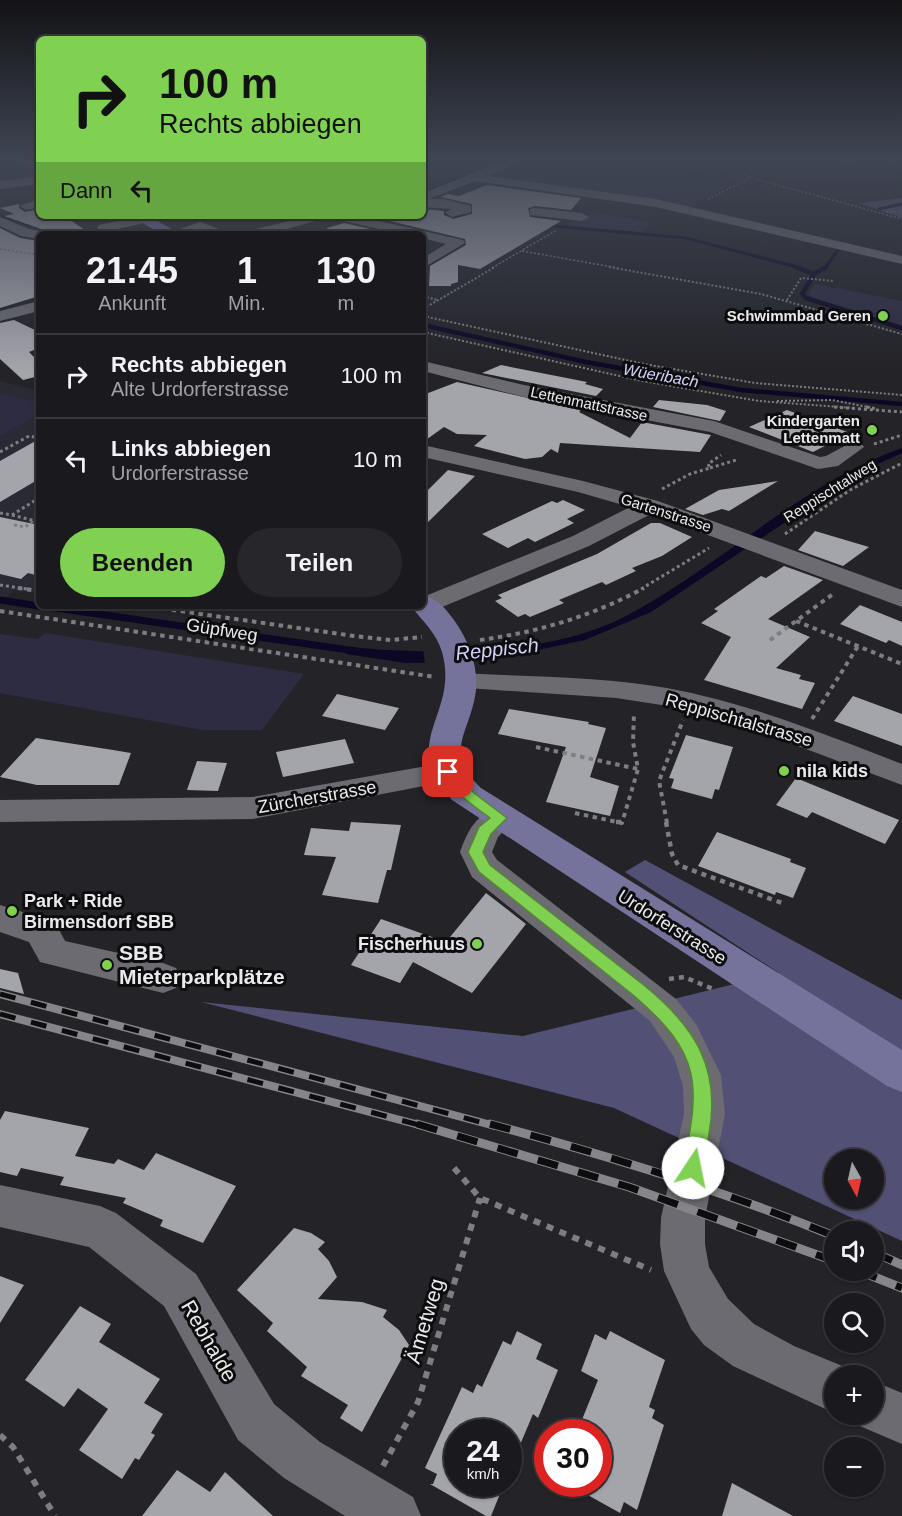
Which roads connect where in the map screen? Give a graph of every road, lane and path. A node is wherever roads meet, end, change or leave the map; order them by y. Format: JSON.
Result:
{"nodes":[{"id":1,"x":19,"y":230,"type":"edge"},
{"id":2,"x":459,"y":230,"type":"edge"},
{"id":3,"x":557,"y":230,"type":"edge"},
{"id":4,"x":774,"y":230,"type":"edge"},
{"id":5,"x":36,"y":235,"type":"edge"},
{"id":6,"x":426,"y":235,"type":"edge"},
{"id":7,"x":443,"y":239,"type":"junction"},
{"id":8,"x":0,"y":249,"type":"edge"},
{"id":9,"x":522,"y":251,"type":"junction"},
{"id":10,"x":36,"y":255,"type":"edge"},
{"id":11,"x":902,"y":260,"type":"edge"},
{"id":12,"x":426,"y":262,"type":"edge"},
{"id":13,"x":833,"y":281,"type":"dead end"},
{"id":14,"x":426,"y":297,"type":"edge"},
{"id":15,"x":438,"y":300,"type":"junction"},
{"id":16,"x":787,"y":300,"type":"junction"},
{"id":17,"x":36,"y":307,"type":"edge"},
{"id":18,"x":426,"y":307,"type":"edge"},
{"id":19,"x":0,"y":316,"type":"edge"},
{"id":20,"x":426,"y":317,"type":"edge"},
{"id":21,"x":426,"y":333,"type":"edge"},
{"id":22,"x":902,"y":334,"type":"edge"},
{"id":23,"x":426,"y":367,"type":"edge"},
{"id":24,"x":902,"y":395,"type":"edge"},
{"id":25,"x":759,"y":401,"type":"junction"},
{"id":26,"x":887,"y":412,"type":"junction"},
{"id":27,"x":902,"y":412,"type":"edge"},
{"id":28,"x":902,"y":435,"type":"edge"},
{"id":29,"x":36,"y":437,"type":"edge"},
{"id":30,"x":854,"y":447,"type":"joint"},
{"id":31,"x":0,"y":452,"type":"edge"},
{"id":32,"x":426,"y":452,"type":"edge"},
{"id":33,"x":721,"y":455,"type":"dead end"},
{"id":34,"x":736,"y":460,"type":"dead end"},
{"id":35,"x":902,"y":463,"type":"edge"},
{"id":36,"x":710,"y":468,"type":"junction"},
{"id":37,"x":36,"y":500,"type":"edge"},
{"id":38,"x":652,"y":500,"type":"junction"},
{"id":39,"x":0,"y":513,"type":"edge"},
{"id":40,"x":12,"y":515,"type":"junction"},
{"id":41,"x":34,"y":521,"type":"joint"},
{"id":42,"x":14,"y":525,"type":"dead end"},
{"id":43,"x":725,"y":540,"type":"junction"},
{"id":44,"x":772,"y":542,"type":"junction"},
{"id":45,"x":852,"y":580,"type":"junction"},
{"id":46,"x":0,"y":585,"type":"edge"},
{"id":47,"x":36,"y":591,"type":"edge"},
{"id":48,"x":902,"y":599,"type":"edge"},
{"id":49,"x":426,"y":603,"type":"edge"},
{"id":50,"x":426,"y":608,"type":"edge"},
{"id":51,"x":166,"y":609,"type":"edge"},
{"id":52,"x":0,"y":611,"type":"edge"},
{"id":53,"x":796,"y":621,"type":"junction"},
{"id":54,"x":770,"y":640,"type":"dead end"},
{"id":55,"x":858,"y":646,"type":"junction"},
{"id":56,"x":452,"y":658,"type":"junction"},
{"id":57,"x":902,"y":664,"type":"edge"},
{"id":58,"x":634,"y":693,"type":"junction"},
{"id":59,"x":690,"y":703,"type":"junction"},
{"id":60,"x":808,"y":725,"type":"dead end"},
{"id":61,"x":536,"y":747,"type":"dead end"},
{"id":62,"x":638,"y":769,"type":"junction"},
{"id":63,"x":448,"y":772,"type":"junction"},
{"id":64,"x":902,"y":775,"type":"edge"},
{"id":65,"x":0,"y":811,"type":"edge"},
{"id":66,"x":575,"y":813,"type":"dead end"},
{"id":67,"x":500,"y":818,"type":"junction"},
{"id":68,"x":782,"y":903,"type":"dead end"},
{"id":69,"x":0,"y":918,"type":"edge"},
{"id":70,"x":163,"y":978,"type":"dead end"},
{"id":71,"x":715,"y":989,"type":"dead end"},
{"id":72,"x":639,"y":990,"type":"junction"},
{"id":73,"x":902,"y":1073,"type":"edge"},
{"id":74,"x":454,"y":1168,"type":"dead end"},
{"id":75,"x":480,"y":1198,"type":"junction"},
{"id":76,"x":0,"y":1206,"type":"edge"},
{"id":77,"x":650,"y":1270,"type":"dead end"},
{"id":78,"x":824,"y":1383,"type":"edge"},
{"id":79,"x":884,"y":1411,"type":"edge"},
{"id":80,"x":902,"y":1419,"type":"edge"},
{"id":81,"x":0,"y":1435,"type":"edge"},
{"id":82,"x":392,"y":1450,"type":"dead end"},
{"id":83,"x":55,"y":1516,"type":"edge"},
{"id":84,"x":394,"y":1516,"type":"edge"}],
"edges":[{"from":1,"to":5,"type":"street"},
{"from":2,"to":7,"type":"street"},
{"from":3,"to":9,"type":"path"},
{"from":4,"to":11,"type":"street"},
{"from":6,"to":7,"type":"street"},
{"from":7,"to":12,"type":"street"},
{"from":8,"to":10,"type":"path"},
{"from":9,"to":15,"type":"path"},
{"from":9,"to":16,"type":"path"},
{"from":13,"to":16,"type":"path"},
{"from":14,"to":15,"type":"path"},
{"from":15,"to":18,"type":"path"},
{"from":16,"to":22,"type":"path"},
{"from":17,"to":19,"type":"street"},
{"from":20,"to":24,"type":"path"},
{"from":21,"to":25,"type":"path"},
{"from":23,"to":30,"type":"street","name":"Lettenmattstrasse"},
{"from":25,"to":26,"type":"path"},
{"from":25,"to":26,"type":"path"},
{"from":26,"to":27,"type":"path"},
{"from":28,"to":30,"type":"path"},
{"from":29,"to":31,"type":"path"},
{"from":32,"to":38,"type":"street","name":"Gartenstrasse"},
{"from":33,"to":36,"type":"path"},
{"from":34,"to":36,"type":"path"},
{"from":35,"to":44,"type":"path","name":"Reppischtalweg"},
{"from":36,"to":38,"type":"path"},
{"from":37,"to":40,"type":"path"},
{"from":38,"to":43,"type":"street","name":"Gartenstrasse"},
{"from":38,"to":49,"type":"street"},
{"from":39,"to":40,"type":"path"},
{"from":40,"to":41,"type":"path"},
{"from":41,"to":42,"type":"path"},
{"from":43,"to":44,"type":"street","name":"Gartenstrasse"},
{"from":43,"to":56,"type":"path"},
{"from":44,"to":45,"type":"street","name":"Gartenstrasse"},
{"from":45,"to":48,"type":"street","name":"Gartenstrasse"},
{"from":45,"to":53,"type":"path"},
{"from":46,"to":47,"type":"path"},
{"from":50,"to":56,"type":"main road"},
{"from":51,"to":56,"type":"path"},
{"from":52,"to":56,"type":"path","name":"Güpfweg"},
{"from":53,"to":54,"type":"path"},
{"from":53,"to":55,"type":"path"},
{"from":55,"to":57,"type":"path"},
{"from":55,"to":60,"type":"path"},
{"from":56,"to":58,"type":"street","name":"Reppischtalstrasse"},
{"from":56,"to":63,"type":"main road"},
{"from":58,"to":59,"type":"street","name":"Reppischtalstrasse"},
{"from":58,"to":62,"type":"path"},
{"from":59,"to":64,"type":"street","name":"Reppischtalstrasse"},
{"from":59,"to":68,"type":"path"},
{"from":61,"to":62,"type":"path"},
{"from":62,"to":66,"type":"path"},
{"from":63,"to":65,"type":"street","name":"Zürcherstrasse"},
{"from":63,"to":67,"type":"main road","name":"Urdorferstrasse"},
{"from":67,"to":72,"type":"street"},
{"from":67,"to":73,"type":"main road","name":"Urdorferstrasse"},
{"from":69,"to":70,"type":"street"},
{"from":71,"to":72,"type":"path"},
{"from":72,"to":78,"type":"street"},
{"from":74,"to":75,"type":"path"},
{"from":75,"to":77,"type":"path"},
{"from":75,"to":82,"type":"path","name":"Ämetweg"},
{"from":76,"to":84,"type":"street","name":"Rebhalde"},
{"from":79,"to":80,"type":"street"},
{"from":81,"to":83,"type":"path"}]}
